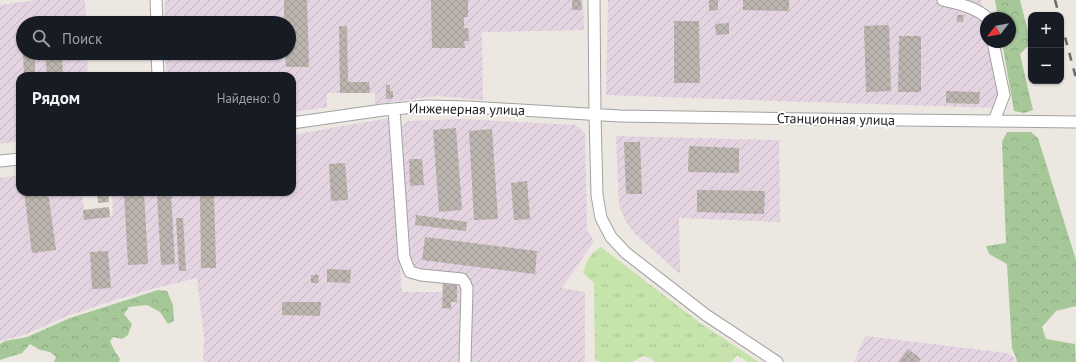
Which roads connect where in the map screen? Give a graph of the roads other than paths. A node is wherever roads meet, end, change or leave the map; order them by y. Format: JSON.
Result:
{"nodes":[{"id":1,"x":156,"y":0,"type":"edge"},
{"id":2,"x":594,"y":0,"type":"edge"},
{"id":3,"x":943,"y":0,"type":"edge"},
{"id":4,"x":981,"y":12,"type":"edge"},
{"id":5,"x":157,"y":16,"type":"edge"},
{"id":6,"x":994,"y":48,"type":"edge"},
{"id":7,"x":157,"y":60,"type":"edge"},
{"id":8,"x":158,"y":72,"type":"edge"},
{"id":9,"x":394,"y":109,"type":"junction"},
{"id":10,"x":595,"y":114,"type":"junction"},
{"id":11,"x":994,"y":121,"type":"junction"},
{"id":12,"x":296,"y":122,"type":"edge"},
{"id":13,"x":1076,"y":122,"type":"edge"},
{"id":14,"x":16,"y":159,"type":"edge"},
{"id":15,"x":0,"y":161,"type":"edge"},
{"id":16,"x":465,"y":362,"type":"edge"},
{"id":17,"x":777,"y":362,"type":"edge"}],
"edges":[{"from":1,"to":5,"type":"street"},
{"from":2,"to":10,"type":"street"},
{"from":3,"to":4,"type":"street"},
{"from":6,"to":11,"type":"street"},
{"from":7,"to":8,"type":"street"},
{"from":9,"to":10,"type":"street","name":"Инженерная улица"},
{"from":9,"to":12,"type":"street","name":"Инженерная улица"},
{"from":9,"to":16,"type":"street"},
{"from":10,"to":11,"type":"street","name":"Станционная улица"},
{"from":10,"to":17,"type":"street"},
{"from":11,"to":13,"type":"street","name":"Станционная улица"},
{"from":14,"to":15,"type":"street"}]}
